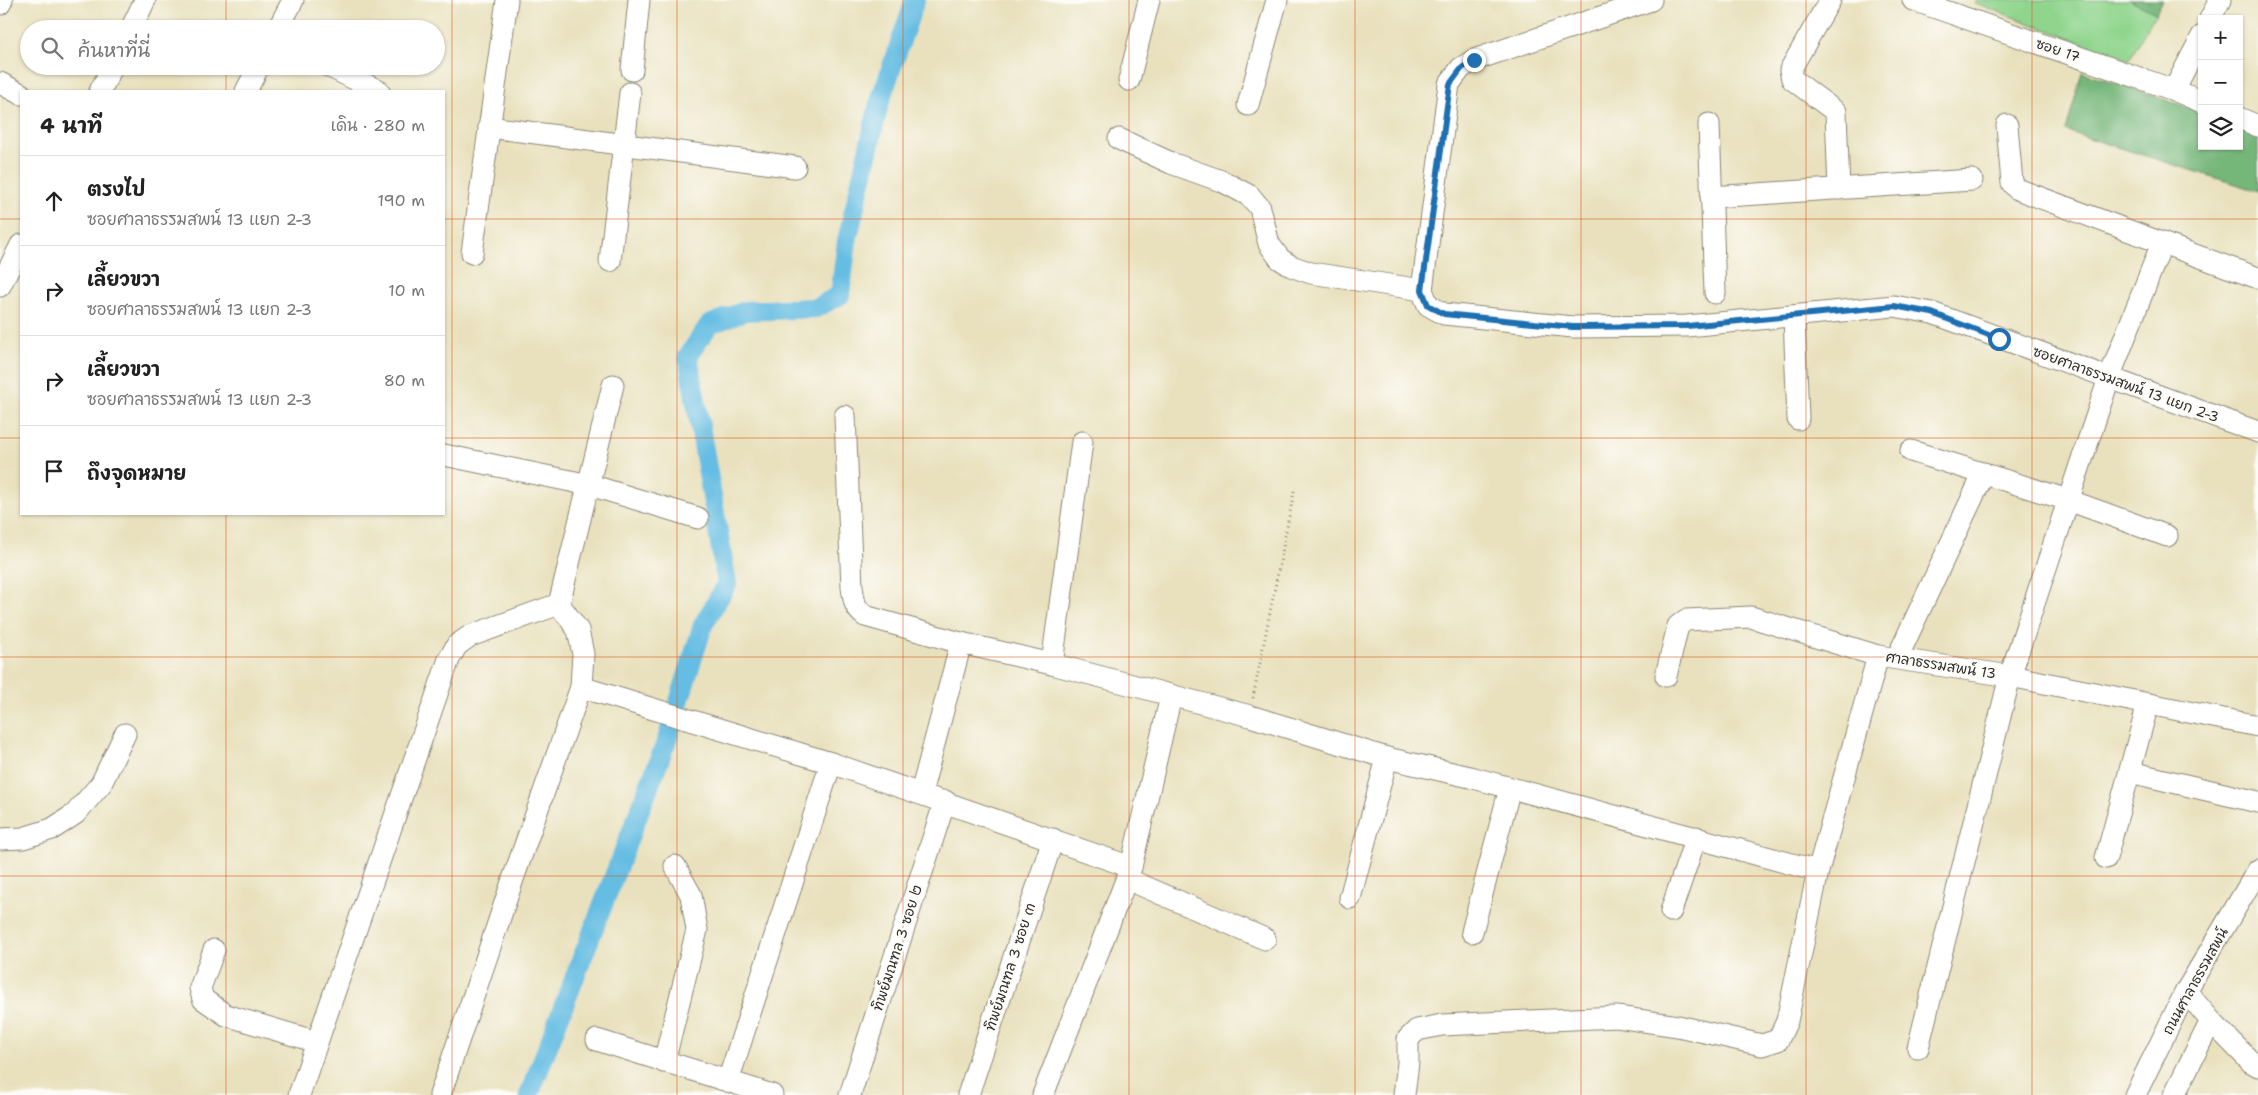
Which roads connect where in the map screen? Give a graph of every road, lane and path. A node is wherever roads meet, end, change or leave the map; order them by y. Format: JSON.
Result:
{"nodes":[{"id":1,"x":2,"y":0,"type":"edge"},
{"id":2,"x":145,"y":0,"type":"edge"},
{"id":3,"x":293,"y":0,"type":"edge"},
{"id":4,"x":507,"y":0,"type":"edge"},
{"id":5,"x":639,"y":0,"type":"edge"},
{"id":6,"x":1149,"y":0,"type":"edge"},
{"id":7,"x":1277,"y":0,"type":"edge"},
{"id":8,"x":1651,"y":0,"type":"edge"},
{"id":9,"x":1830,"y":0,"type":"edge"},
{"id":10,"x":1913,"y":0,"type":"edge"},
{"id":11,"x":2220,"y":0,"type":"edge"},
{"id":12,"x":0,"y":4,"type":"edge"},
{"id":13,"x":2212,"y":15,"type":"edge"},
{"id":14,"x":135,"y":20,"type":"edge"},
{"id":15,"x":283,"y":20,"type":"edge"},
{"id":16,"x":2198,"y":44,"type":"edge"},
{"id":17,"x":632,"y":70,"type":"dead end"},
{"id":18,"x":108,"y":75,"type":"edge"},
{"id":19,"x":254,"y":75,"type":"edge"},
{"id":20,"x":346,"y":75,"type":"edge"},
{"id":21,"x":1129,"y":80,"type":"dead end"},
{"id":22,"x":0,"y":83,"type":"edge"},
{"id":23,"x":100,"y":90,"type":"edge"},
{"id":24,"x":247,"y":90,"type":"edge"},
{"id":25,"x":376,"y":90,"type":"edge"},
{"id":26,"x":2174,"y":90,"type":"junction"},
{"id":27,"x":20,"y":93,"type":"edge"},
{"id":28,"x":630,"y":93,"type":"dead end"},
{"id":29,"x":2198,"y":100,"type":"edge"},
{"id":30,"x":1248,"y":105,"type":"dead end"},
{"id":31,"x":2243,"y":120,"type":"edge"},
{"id":32,"x":1709,"y":124,"type":"dead end"},
{"id":33,"x":2007,"y":124,"type":"dead end"},
{"id":34,"x":2258,"y":126,"type":"edge"},
{"id":35,"x":489,"y":127,"type":"junction"},
{"id":36,"x":1119,"y":138,"type":"dead end"},
{"id":37,"x":624,"y":144,"type":"junction"},
{"id":38,"x":795,"y":167,"type":"dead end"},
{"id":39,"x":1972,"y":180,"type":"dead end"},
{"id":40,"x":1839,"y":189,"type":"junction"},
{"id":41,"x":1711,"y":196,"type":"junction"},
{"id":42,"x":2162,"y":243,"type":"junction"},
{"id":43,"x":20,"y":247,"type":"edge"},
{"id":44,"x":472,"y":253,"type":"dead end"},
{"id":45,"x":610,"y":261,"type":"dead end"},
{"id":46,"x":2258,"y":278,"type":"edge"},
{"id":47,"x":0,"y":286,"type":"edge"},
{"id":48,"x":1422,"y":290,"type":"junction"},
{"id":49,"x":1715,"y":293,"type":"dead end"},
{"id":50,"x":1794,"y":316,"type":"junction"},
{"id":51,"x":2109,"y":378,"type":"junction"},
{"id":52,"x":613,"y":385,"type":"dead end"},
{"id":53,"x":845,"y":416,"type":"dead end"},
{"id":54,"x":1798,"y":419,"type":"dead end"},
{"id":55,"x":2258,"y":432,"type":"edge"},
{"id":56,"x":1082,"y":442,"type":"dead end"},
{"id":57,"x":1911,"y":451,"type":"dead end"},
{"id":58,"x":445,"y":455,"type":"edge"},
{"id":59,"x":1984,"y":473,"type":"junction"},
{"id":60,"x":590,"y":485,"type":"junction"},
{"id":61,"x":1295,"y":487,"type":"dead end"},
{"id":62,"x":2068,"y":500,"type":"junction"},
{"id":63,"x":698,"y":518,"type":"dead end"},
{"id":64,"x":2167,"y":536,"type":"dead end"},
{"id":65,"x":559,"y":604,"type":"junction"},
{"id":66,"x":961,"y":643,"type":"junction"},
{"id":67,"x":1888,"y":657,"type":"junction"},
{"id":68,"x":1052,"y":664,"type":"junction"},
{"id":69,"x":1666,"y":676,"type":"dead end"},
{"id":70,"x":2010,"y":676,"type":"junction"},
{"id":71,"x":581,"y":687,"type":"junction"},
{"id":72,"x":1171,"y":696,"type":"junction"},
{"id":73,"x":2148,"y":704,"type":"junction"},
{"id":74,"x":1250,"y":716,"type":"junction"},
{"id":75,"x":2258,"y":726,"type":"edge"},
{"id":76,"x":125,"y":734,"type":"dead end"},
{"id":77,"x":1387,"y":758,"type":"junction"},
{"id":78,"x":830,"y":763,"type":"junction"},
{"id":79,"x":2130,"y":772,"type":"junction"},
{"id":80,"x":1510,"y":788,"type":"junction"},
{"id":81,"x":921,"y":793,"type":"junction"},
{"id":82,"x":945,"y":801,"type":"junction"},
{"id":83,"x":2258,"y":802,"type":"edge"},
{"id":84,"x":1696,"y":837,"type":"junction"},
{"id":85,"x":0,"y":839,"type":"edge"},
{"id":86,"x":1053,"y":839,"type":"junction"},
{"id":87,"x":2106,"y":858,"type":"dead end"},
{"id":88,"x":675,"y":866,"type":"dead end"},
{"id":89,"x":2258,"y":870,"type":"edge"},
{"id":90,"x":1818,"y":871,"type":"junction"},
{"id":91,"x":1129,"y":873,"type":"junction"},
{"id":92,"x":1350,"y":898,"type":"dead end"},
{"id":93,"x":1672,"y":911,"type":"dead end"},
{"id":94,"x":1472,"y":932,"type":"dead end"},
{"id":95,"x":1265,"y":939,"type":"dead end"},
{"id":96,"x":214,"y":950,"type":"dead end"},
{"id":97,"x":2186,"y":991,"type":"junction"},
{"id":98,"x":2211,"y":1022,"type":"junction"},
{"id":99,"x":596,"y":1040,"type":"dead end"},
{"id":100,"x":318,"y":1042,"type":"junction"},
{"id":101,"x":1918,"y":1048,"type":"dead end"},
{"id":102,"x":664,"y":1062,"type":"junction"},
{"id":103,"x":2258,"y":1066,"type":"edge"},
{"id":104,"x":728,"y":1081,"type":"junction"},
{"id":105,"x":299,"y":1095,"type":"edge"},
{"id":106,"x":440,"y":1095,"type":"edge"},
{"id":107,"x":772,"y":1095,"type":"edge"},
{"id":108,"x":850,"y":1095,"type":"edge"},
{"id":109,"x":968,"y":1095,"type":"edge"},
{"id":110,"x":1043,"y":1095,"type":"edge"},
{"id":111,"x":1404,"y":1095,"type":"edge"},
{"id":112,"x":2135,"y":1095,"type":"edge"},
{"id":113,"x":2174,"y":1095,"type":"edge"}],
"edges":[{"from":1,"to":12,"type":"street"},
{"from":2,"to":14,"type":"street"},
{"from":3,"to":15,"type":"street"},
{"from":4,"to":35,"type":"street"},
{"from":5,"to":17,"type":"street"},
{"from":6,"to":21,"type":"street"},
{"from":7,"to":30,"type":"street"},
{"from":8,"to":48,"type":"street"},
{"from":9,"to":40,"type":"street"},
{"from":10,"to":26,"type":"street","name":"ซอย 17"},
{"from":11,"to":13,"type":"street"},
{"from":16,"to":26,"type":"street"},
{"from":18,"to":23,"type":"street"},
{"from":19,"to":24,"type":"street"},
{"from":20,"to":25,"type":"street"},
{"from":22,"to":27,"type":"street"},
{"from":26,"to":29,"type":"street","name":"ซอย 17"},
{"from":28,"to":37,"type":"street"},
{"from":31,"to":34,"type":"street"},
{"from":32,"to":41,"type":"street"},
{"from":33,"to":42,"type":"street"},
{"from":35,"to":37,"type":"street"},
{"from":35,"to":44,"type":"street"},
{"from":36,"to":48,"type":"street"},
{"from":37,"to":38,"type":"street"},
{"from":37,"to":45,"type":"street"},
{"from":39,"to":40,"type":"street"},
{"from":40,"to":41,"type":"street"},
{"from":41,"to":49,"type":"street"},
{"from":42,"to":46,"type":"street"},
{"from":42,"to":51,"type":"street"},
{"from":43,"to":47,"type":"street"},
{"from":48,"to":50,"type":"street","name":"ซอยศาลาธรรมสพน์ 13 แยก 2-3"},
{"from":50,"to":51,"type":"street","name":"ซอยศาลาธรรมสพน์ 13 แยก 2-3"},
{"from":50,"to":54,"type":"street"},
{"from":51,"to":55,"type":"street","name":"ซอยศาลาธรรมสพน์ 13 แยก 2-3"},
{"from":51,"to":62,"type":"street"},
{"from":52,"to":60,"type":"street"},
{"from":53,"to":66,"type":"street"},
{"from":56,"to":68,"type":"street"},
{"from":57,"to":59,"type":"street"},
{"from":58,"to":60,"type":"street"},
{"from":59,"to":62,"type":"street"},
{"from":59,"to":67,"type":"street"},
{"from":60,"to":63,"type":"street"},
{"from":60,"to":65,"type":"street"},
{"from":61,"to":74,"type":"path"},
{"from":62,"to":64,"type":"street"},
{"from":62,"to":70,"type":"street"},
{"from":65,"to":71,"type":"street"},
{"from":65,"to":100,"type":"street"},
{"from":66,"to":68,"type":"street"},
{"from":66,"to":81,"type":"street"},
{"from":67,"to":69,"type":"street","name":"ศาลาธรรมสพน์ 13"},
{"from":67,"to":70,"type":"street","name":"ศาลาธรรมสพน์ 13"},
{"from":67,"to":90,"type":"street"},
{"from":68,"to":72,"type":"street"},
{"from":70,"to":73,"type":"street","name":"ศาลาธรรมสพน์ 13"},
{"from":70,"to":101,"type":"street"},
{"from":71,"to":78,"type":"street"},
{"from":71,"to":106,"type":"street"},
{"from":72,"to":74,"type":"street"},
{"from":72,"to":91,"type":"street"},
{"from":73,"to":75,"type":"street","name":"ศาลาธรรมสพน์ 13"},
{"from":73,"to":79,"type":"street"},
{"from":74,"to":77,"type":"street"},
{"from":76,"to":85,"type":"street"},
{"from":77,"to":80,"type":"street"},
{"from":77,"to":92,"type":"street"},
{"from":78,"to":81,"type":"street"},
{"from":78,"to":104,"type":"street"},
{"from":79,"to":83,"type":"street"},
{"from":79,"to":87,"type":"street"},
{"from":80,"to":84,"type":"street"},
{"from":80,"to":94,"type":"street"},
{"from":81,"to":82,"type":"street"},
{"from":82,"to":86,"type":"street"},
{"from":82,"to":108,"type":"street","name":"ทิพย์มณฑล 3 ซอย ๒"},
{"from":84,"to":90,"type":"street"},
{"from":84,"to":93,"type":"street"},
{"from":86,"to":91,"type":"street"},
{"from":86,"to":109,"type":"street","name":"ทิพย์มณฑล 3 ซอย ๓"},
{"from":88,"to":102,"type":"street"},
{"from":89,"to":97,"type":"street","name":"ถนนศาลาธรรมสพน์"},
{"from":90,"to":111,"type":"street"},
{"from":91,"to":95,"type":"street"},
{"from":91,"to":110,"type":"street"},
{"from":96,"to":100,"type":"street"},
{"from":97,"to":98,"type":"street"},
{"from":97,"to":112,"type":"street","name":"ถนนศาลาธรรมสพน์"},
{"from":98,"to":103,"type":"street"},
{"from":98,"to":113,"type":"street"},
{"from":99,"to":102,"type":"street"},
{"from":100,"to":105,"type":"street"},
{"from":102,"to":104,"type":"street"},
{"from":104,"to":107,"type":"street"}]}
